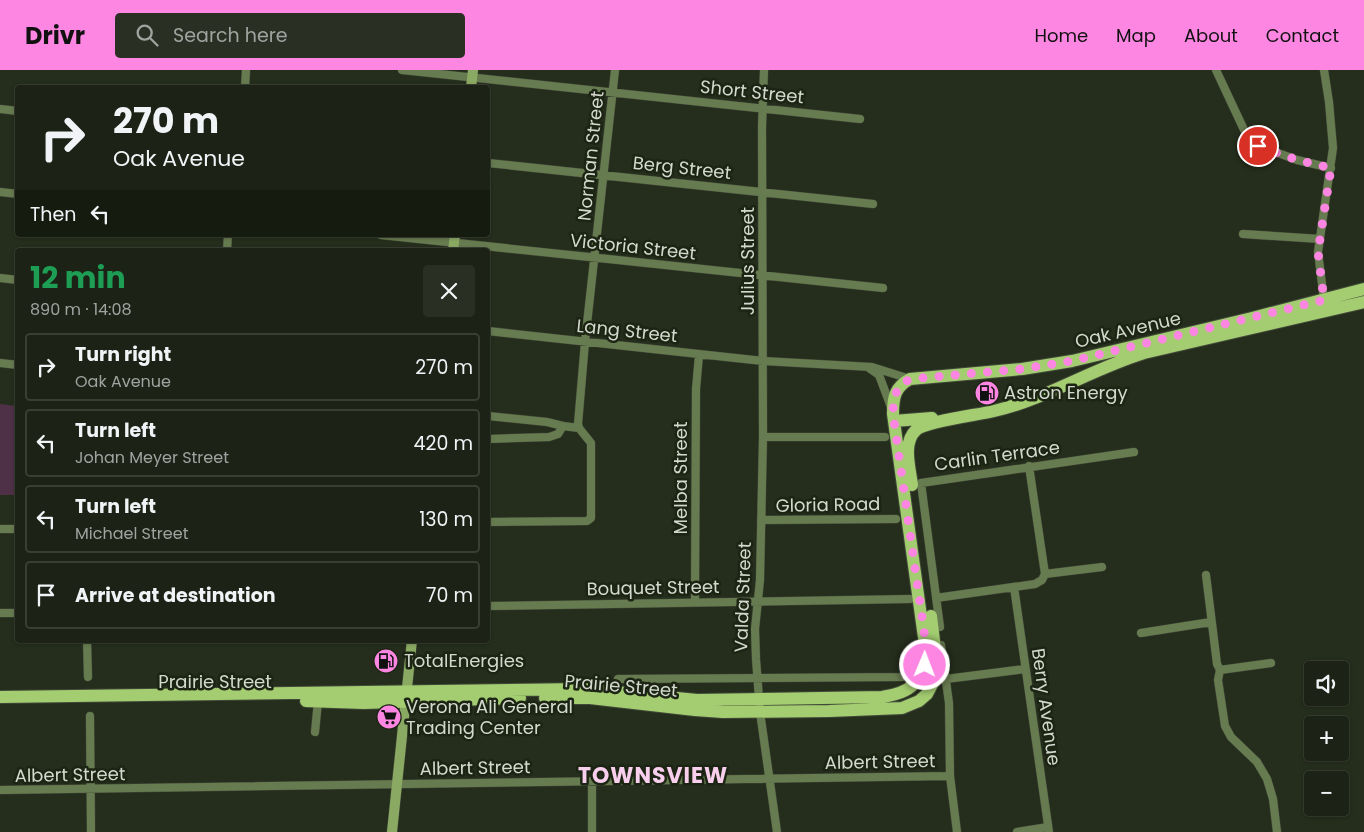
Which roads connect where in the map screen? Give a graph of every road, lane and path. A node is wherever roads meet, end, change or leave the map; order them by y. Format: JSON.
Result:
{"nodes":[{"id":1,"x":246,"y":70,"type":"edge"},
{"id":2,"x":402,"y":70,"type":"edge"},
{"id":3,"x":615,"y":70,"type":"edge"},
{"id":4,"x":764,"y":70,"type":"edge"},
{"id":5,"x":1216,"y":70,"type":"edge"},
{"id":6,"x":1324,"y":70,"type":"edge"},
{"id":7,"x":472,"y":78,"type":"edge"},
{"id":8,"x":244,"y":85,"type":"edge"},
{"id":9,"x":613,"y":92,"type":"junction"},
{"id":10,"x":763,"y":108,"type":"junction"},
{"id":11,"x":0,"y":110,"type":"edge"},
{"id":12,"x":15,"y":111,"type":"edge"},
{"id":13,"x":860,"y":119,"type":"dead end"},
{"id":14,"x":490,"y":163,"type":"edge"},
{"id":15,"x":1331,"y":168,"type":"junction"},
{"id":16,"x":604,"y":175,"type":"junction"},
{"id":17,"x":0,"y":192,"type":"edge"},
{"id":18,"x":763,"y":193,"type":"junction"},
{"id":19,"x":15,"y":194,"type":"edge"},
{"id":20,"x":873,"y":204,"type":"dead end"},
{"id":21,"x":1243,"y":234,"type":"dead end"},
{"id":22,"x":399,"y":237,"type":"edge"},
{"id":23,"x":1320,"y":238,"type":"junction"},
{"id":24,"x":454,"y":243,"type":"edge"},
{"id":25,"x":594,"y":258,"type":"junction"},
{"id":26,"x":762,"y":275,"type":"junction"},
{"id":27,"x":0,"y":278,"type":"edge"},
{"id":28,"x":15,"y":280,"type":"edge"},
{"id":29,"x":883,"y":288,"type":"dead end"},
{"id":30,"x":1364,"y":290,"type":"edge"},
{"id":31,"x":1324,"y":300,"type":"junction"},
{"id":32,"x":1364,"y":302,"type":"edge"},
{"id":33,"x":490,"y":331,"type":"edge"},
{"id":34,"x":585,"y":342,"type":"junction"},
{"id":35,"x":699,"y":355,"type":"junction"},
{"id":36,"x":762,"y":361,"type":"junction"},
{"id":37,"x":0,"y":363,"type":"edge"},
{"id":38,"x":15,"y":365,"type":"edge"},
{"id":39,"x":866,"y":366,"type":"junction"},
{"id":40,"x":910,"y":379,"type":"junction"},
{"id":41,"x":898,"y":387,"type":"joint"},
{"id":42,"x":490,"y":416,"type":"edge"},
{"id":43,"x":893,"y":418,"type":"junction"},
{"id":44,"x":952,"y":420,"type":"junction"},
{"id":45,"x":563,"y":426,"type":"junction"},
{"id":46,"x":579,"y":426,"type":"junction"},
{"id":47,"x":763,"y":437,"type":"junction"},
{"id":48,"x":885,"y":437,"type":"dead end"},
{"id":49,"x":490,"y":439,"type":"edge"},
{"id":50,"x":1134,"y":452,"type":"dead end"},
{"id":51,"x":1029,"y":466,"type":"junction"},
{"id":52,"x":896,"y":519,"type":"dead end"},
{"id":53,"x":761,"y":520,"type":"junction"},
{"id":54,"x":490,"y":522,"type":"edge"},
{"id":55,"x":0,"y":529,"type":"edge"},
{"id":56,"x":15,"y":529,"type":"edge"},
{"id":57,"x":1102,"y":567,"type":"dead end"},
{"id":58,"x":1045,"y":574,"type":"junction"},
{"id":59,"x":1206,"y":575,"type":"dead end"},
{"id":60,"x":1014,"y":587,"type":"junction"},
{"id":61,"x":936,"y":598,"type":"junction"},
{"id":62,"x":910,"y":599,"type":"dead end"},
{"id":63,"x":695,"y":602,"type":"junction"},
{"id":64,"x":758,"y":602,"type":"junction"},
{"id":65,"x":490,"y":606,"type":"edge"},
{"id":66,"x":15,"y":612,"type":"edge"},
{"id":67,"x":0,"y":613,"type":"edge"},
{"id":68,"x":1211,"y":622,"type":"junction"},
{"id":69,"x":940,"y":627,"type":"dead end"},
{"id":70,"x":1141,"y":633,"type":"dead end"},
{"id":71,"x":87,"y":643,"type":"edge"},
{"id":72,"x":412,"y":643,"type":"edge"},
{"id":73,"x":941,"y":645,"type":"dead end"},
{"id":74,"x":1271,"y":663,"type":"dead end"},
{"id":75,"x":1025,"y":669,"type":"junction"},
{"id":76,"x":911,"y":670,"type":"dead end"},
{"id":77,"x":1220,"y":670,"type":"junction"},
{"id":78,"x":88,"y":677,"type":"dead end"},
{"id":79,"x":618,"y":679,"type":"dead end"},
{"id":80,"x":757,"y":679,"type":"junction"},
{"id":81,"x":946,"y":679,"type":"junction"},
{"id":82,"x":0,"y":697,"type":"edge"},
{"id":83,"x":406,"y":697,"type":"junction"},
{"id":84,"x":318,"y":701,"type":"junction"},
{"id":85,"x":0,"y":704,"type":"edge"},
{"id":86,"x":759,"y":705,"type":"junction"},
{"id":87,"x":90,"y":716,"type":"dead end"},
{"id":88,"x":315,"y":732,"type":"dead end"},
{"id":89,"x":950,"y":776,"type":"junction"},
{"id":90,"x":770,"y":779,"type":"junction"},
{"id":91,"x":592,"y":781,"type":"junction"},
{"id":92,"x":396,"y":784,"type":"junction"},
{"id":93,"x":90,"y":789,"type":"junction"},
{"id":94,"x":0,"y":790,"type":"edge"},
{"id":95,"x":1049,"y":830,"type":"edge"},
{"id":96,"x":91,"y":832,"type":"edge"},
{"id":97,"x":392,"y":832,"type":"edge"},
{"id":98,"x":592,"y":832,"type":"edge"},
{"id":99,"x":778,"y":832,"type":"edge"},
{"id":100,"x":957,"y":832,"type":"edge"},
{"id":101,"x":1017,"y":832,"type":"edge"},
{"id":102,"x":1277,"y":832,"type":"edge"}],
"edges":[{"from":1,"to":8,"type":"street"},
{"from":2,"to":7,"type":"street","name":"Short Street"},
{"from":3,"to":9,"type":"street","name":"Norman Street"},
{"from":4,"to":10,"type":"street","name":"Julius Street"},
{"from":5,"to":15,"type":"street"},
{"from":6,"to":15,"type":"street"},
{"from":7,"to":9,"type":"street","name":"Short Street"},
{"from":9,"to":10,"type":"street","name":"Short Street"},
{"from":9,"to":16,"type":"street","name":"Norman Street"},
{"from":10,"to":13,"type":"street","name":"Short Street"},
{"from":10,"to":18,"type":"street","name":"Julius Street"},
{"from":11,"to":12,"type":"street"},
{"from":14,"to":16,"type":"street","name":"Berg Street"},
{"from":15,"to":23,"type":"street"},
{"from":16,"to":18,"type":"street","name":"Berg Street"},
{"from":16,"to":25,"type":"street","name":"Norman Street"},
{"from":17,"to":19,"type":"street"},
{"from":18,"to":20,"type":"street","name":"Berg Street"},
{"from":18,"to":26,"type":"street","name":"Julius Street"},
{"from":21,"to":23,"type":"street"},
{"from":22,"to":24,"type":"street","name":"Victoria Street"},
{"from":23,"to":31,"type":"street"},
{"from":24,"to":25,"type":"street","name":"Victoria Street"},
{"from":25,"to":26,"type":"street","name":"Victoria Street"},
{"from":25,"to":34,"type":"street","name":"Norman Street"},
{"from":26,"to":29,"type":"street","name":"Victoria Street"},
{"from":26,"to":36,"type":"street","name":"Julius Street"},
{"from":27,"to":28,"type":"street"},
{"from":30,"to":31,"type":"main road","name":"Oak Avenue"},
{"from":31,"to":40,"type":"main road","name":"Oak Avenue"},
{"from":32,"to":44,"type":"main road","name":"Oak Avenue"},
{"from":33,"to":34,"type":"street","name":"Lang Street"},
{"from":34,"to":35,"type":"street","name":"Lang Street"},
{"from":34,"to":46,"type":"street","name":"Norman Street"},
{"from":35,"to":36,"type":"street","name":"Lang Street"},
{"from":35,"to":63,"type":"street","name":"Melba Street"},
{"from":36,"to":39,"type":"street","name":"Lang Street"},
{"from":36,"to":47,"type":"street","name":"Valda Street"},
{"from":37,"to":38,"type":"street"},
{"from":39,"to":40,"type":"street","name":"Lang Street"},
{"from":39,"to":43,"type":"street"},
{"from":40,"to":41,"type":"main road","name":"Oak Avenue"},
{"from":41,"to":43,"type":"main road","name":"Prairie Street"},
{"from":42,"to":45,"type":"street"},
{"from":43,"to":44,"type":"main road"},
{"from":43,"to":86,"type":"main road","name":"Prairie Street"},
{"from":44,"to":86,"type":"main road","name":"Prairie Street"},
{"from":45,"to":46,"type":"street"},
{"from":45,"to":49,"type":"street"},
{"from":46,"to":54,"type":"street"},
{"from":47,"to":48,"type":"street"},
{"from":47,"to":53,"type":"street","name":"Valda Street"},
{"from":50,"to":51,"type":"street","name":"Carlin Terrace"},
{"from":51,"to":58,"type":"street"},
{"from":51,"to":61,"type":"street","name":"Carlin Terrace"},
{"from":52,"to":53,"type":"street","name":"Gloria Road"},
{"from":53,"to":64,"type":"street","name":"Valda Street"},
{"from":55,"to":56,"type":"street"},
{"from":57,"to":58,"type":"street"},
{"from":58,"to":60,"type":"street"},
{"from":59,"to":68,"type":"street"},
{"from":60,"to":61,"type":"street"},
{"from":60,"to":75,"type":"street","name":"Berry Avenue"},
{"from":61,"to":69,"type":"street","name":"Carlin Terrace"},
{"from":62,"to":64,"type":"street","name":"Bouquet Street"},
{"from":63,"to":64,"type":"street","name":"Bouquet Street"},
{"from":63,"to":65,"type":"street","name":"Bouquet Street"},
{"from":64,"to":80,"type":"street","name":"Valda Street"},
{"from":66,"to":67,"type":"street"},
{"from":68,"to":70,"type":"street"},
{"from":68,"to":77,"type":"street"},
{"from":71,"to":78,"type":"street"},
{"from":72,"to":83,"type":"main road"},
{"from":73,"to":81,"type":"street"},
{"from":74,"to":77,"type":"street"},
{"from":75,"to":81,"type":"street"},
{"from":75,"to":95,"type":"street","name":"Berry Avenue"},
{"from":76,"to":80,"type":"street"},
{"from":77,"to":102,"type":"street"},
{"from":79,"to":80,"type":"street"},
{"from":80,"to":86,"type":"street","name":"Valda Street"},
{"from":81,"to":89,"type":"street"},
{"from":82,"to":83,"type":"main road","name":"Prairie Street"},
{"from":83,"to":84,"type":"main road","name":"Prairie Street"},
{"from":83,"to":86,"type":"main road","name":"Prairie Street"},
{"from":83,"to":92,"type":"main road"},
{"from":84,"to":85,"type":"main road","name":"Prairie Street"},
{"from":84,"to":88,"type":"street"},
{"from":86,"to":90,"type":"street","name":"Valda Street"},
{"from":87,"to":93,"type":"street"},
{"from":89,"to":90,"type":"street","name":"Albert Street"},
{"from":89,"to":100,"type":"street"},
{"from":90,"to":91,"type":"street","name":"Albert Street"},
{"from":90,"to":99,"type":"street","name":"Valda Street"},
{"from":91,"to":92,"type":"street","name":"Albert Street"},
{"from":91,"to":98,"type":"street"},
{"from":92,"to":93,"type":"street","name":"Albert Street"},
{"from":92,"to":97,"type":"main road"},
{"from":93,"to":94,"type":"street","name":"Albert Street"},
{"from":93,"to":96,"type":"street"},
{"from":95,"to":101,"type":"street"}]}
